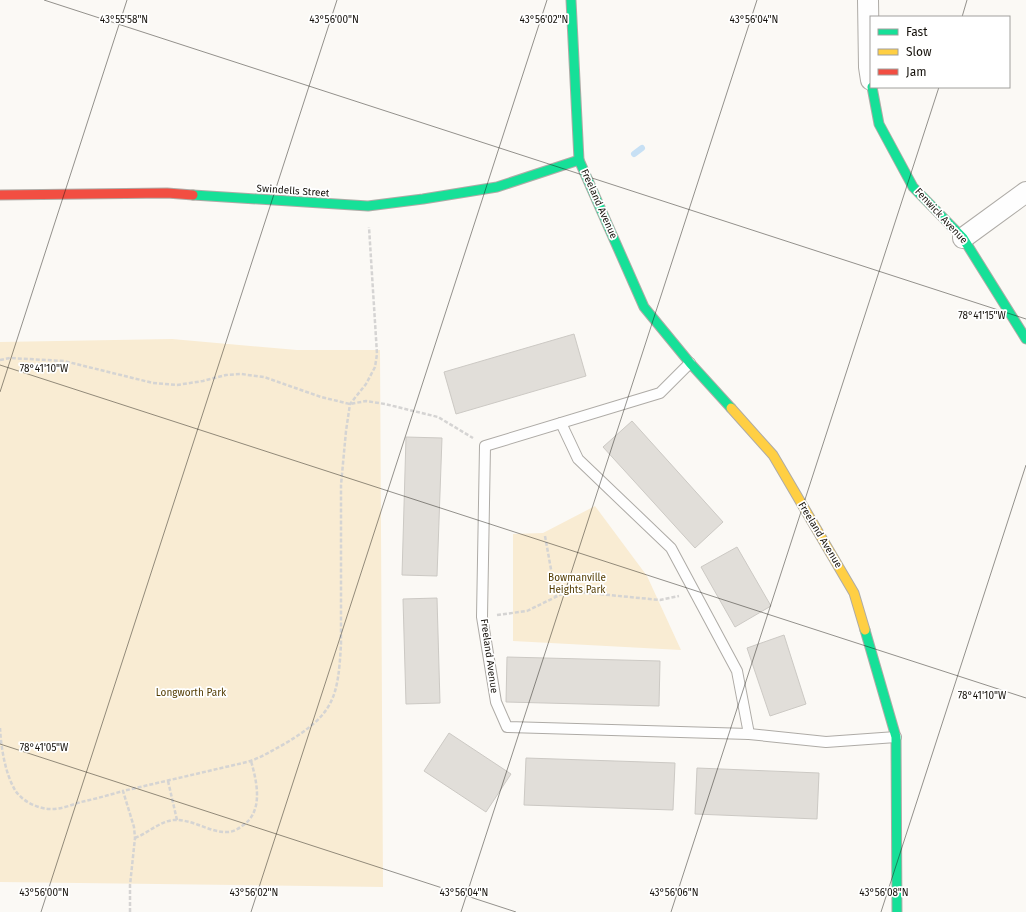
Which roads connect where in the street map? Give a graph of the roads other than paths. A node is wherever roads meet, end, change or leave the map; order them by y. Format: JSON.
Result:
{"nodes":[{"id":1,"x":571,"y":0,"type":"edge"},
{"id":2,"x":868,"y":0,"type":"edge"},
{"id":3,"x":870,"y":74,"type":"edge"},
{"id":4,"x":872,"y":88,"type":"edge"},
{"id":5,"x":580,"y":160,"type":"junction"},
{"id":6,"x":1026,"y":192,"type":"edge"},
{"id":7,"x":0,"y":195,"type":"edge"},
{"id":8,"x":963,"y":238,"type":"junction"},
{"id":9,"x":1026,"y":339,"type":"edge"},
{"id":10,"x":690,"y":363,"type":"junction"},
{"id":11,"x":561,"y":422,"type":"junction"},
{"id":12,"x":749,"y":734,"type":"junction"},
{"id":13,"x":896,"y":737,"type":"junction"},
{"id":14,"x":898,"y":912,"type":"edge"}],
"edges":[{"from":1,"to":5,"type":"street","name":"Freeland Avenue"},
{"from":2,"to":3,"type":"street"},
{"from":4,"to":8,"type":"street","name":"Fenwick Avenue"},
{"from":5,"to":7,"type":"street","name":"Swindells Street"},
{"from":5,"to":10,"type":"street","name":"Freeland Avenue"},
{"from":6,"to":8,"type":"street"},
{"from":8,"to":9,"type":"street","name":"Fenwick Avenue"},
{"from":10,"to":11,"type":"lane"},
{"from":10,"to":13,"type":"street","name":"Freeland Avenue"},
{"from":11,"to":12,"type":"lane"},
{"from":11,"to":12,"type":"lane","name":"Freeland Avenue"},
{"from":12,"to":13,"type":"lane","name":"Freeland Avenue"},
{"from":13,"to":14,"type":"street","name":"Freeland Avenue"}]}
